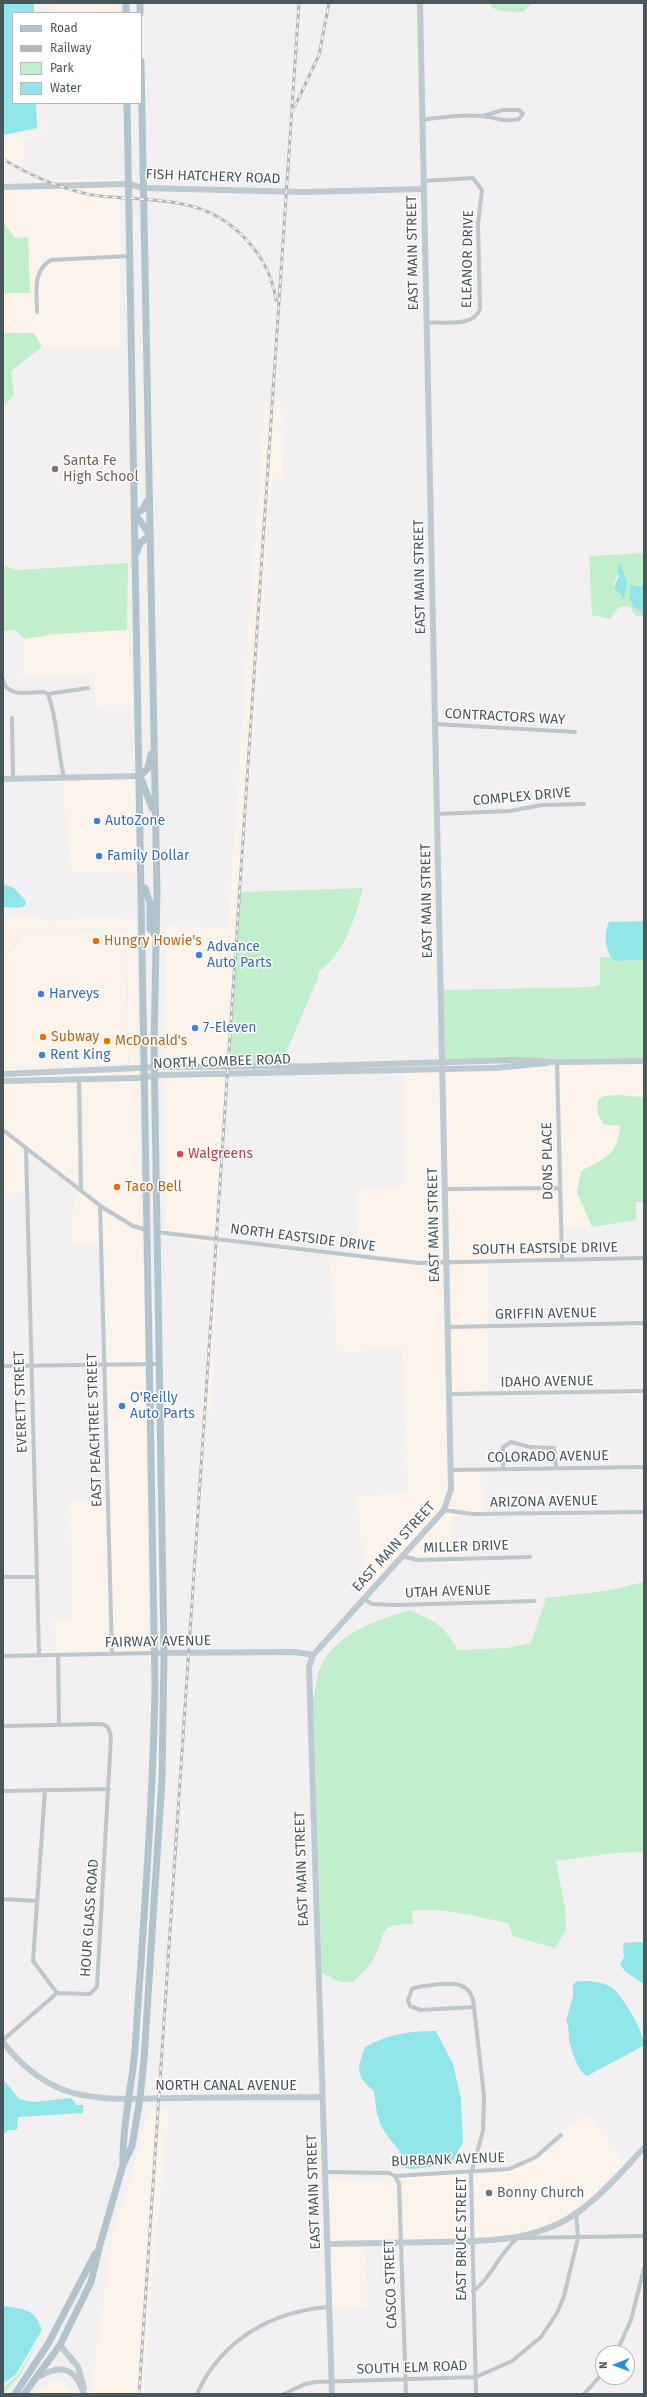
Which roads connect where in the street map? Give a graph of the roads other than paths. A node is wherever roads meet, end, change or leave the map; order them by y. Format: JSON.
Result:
{"nodes":[{"id":1,"x":420,"y":3,"type":"edge"},
{"id":2,"x":127,"y":104,"type":"edge"},
{"id":3,"x":142,"y":104,"type":"edge"},
{"id":4,"x":483,"y":116,"type":"junction"},
{"id":5,"x":422,"y":120,"type":"junction"},
{"id":6,"x":423,"y":181,"type":"junction"},
{"id":7,"x":128,"y":184,"type":"junction"},
{"id":8,"x":3,"y":186,"type":"edge"},
{"id":9,"x":143,"y":188,"type":"junction"},
{"id":10,"x":423,"y":189,"type":"junction"},
{"id":11,"x":130,"y":256,"type":"junction"},
{"id":12,"x":37,"y":312,"type":"dead end"},
{"id":13,"x":426,"y":323,"type":"junction"},
{"id":14,"x":149,"y":497,"type":"junction"},
{"id":15,"x":135,"y":514,"type":"junction"},
{"id":16,"x":150,"y":535,"type":"junction"},
{"id":17,"x":136,"y":557,"type":"junction"},
{"id":18,"x":3,"y":679,"type":"edge"},
{"id":19,"x":88,"y":688,"type":"dead end"},
{"id":20,"x":48,"y":694,"type":"junction"},
{"id":21,"x":12,"y":718,"type":"dead end"},
{"id":22,"x":435,"y":724,"type":"junction"},
{"id":23,"x":575,"y":732,"type":"dead end"},
{"id":24,"x":154,"y":737,"type":"junction"},
{"id":25,"x":140,"y":776,"type":"junction"},
{"id":26,"x":64,"y":777,"type":"junction"},
{"id":27,"x":3,"y":779,"type":"edge"},
{"id":28,"x":14,"y":779,"type":"junction"},
{"id":29,"x":584,"y":804,"type":"dead end"},
{"id":30,"x":437,"y":814,"type":"junction"},
{"id":31,"x":155,"y":828,"type":"junction"},
{"id":32,"x":142,"y":880,"type":"junction"},
{"id":33,"x":157,"y":937,"type":"junction"},
{"id":34,"x":644,"y":1060,"type":"edge"},
{"id":35,"x":557,"y":1062,"type":"junction"},
{"id":36,"x":442,"y":1065,"type":"junction"},
{"id":37,"x":144,"y":1068,"type":"junction"},
{"id":38,"x":155,"y":1071,"type":"junction"},
{"id":39,"x":3,"y":1074,"type":"edge"},
{"id":40,"x":144,"y":1077,"type":"junction"},
{"id":41,"x":79,"y":1079,"type":"junction"},
{"id":42,"x":3,"y":1081,"type":"edge"},
{"id":43,"x":3,"y":1130,"type":"edge"},
{"id":44,"x":26,"y":1148,"type":"junction"},
{"id":45,"x":560,"y":1188,"type":"junction"},
{"id":46,"x":445,"y":1189,"type":"junction"},
{"id":47,"x":81,"y":1190,"type":"junction"},
{"id":48,"x":100,"y":1205,"type":"junction"},
{"id":49,"x":147,"y":1230,"type":"junction"},
{"id":50,"x":157,"y":1232,"type":"junction"},
{"id":51,"x":644,"y":1258,"type":"edge"},
{"id":52,"x":562,"y":1259,"type":"junction"},
{"id":53,"x":447,"y":1263,"type":"junction"},
{"id":54,"x":158,"y":1287,"type":"junction"},
{"id":55,"x":644,"y":1323,"type":"edge"},
{"id":56,"x":448,"y":1327,"type":"junction"},
{"id":57,"x":149,"y":1364,"type":"junction"},
{"id":58,"x":159,"y":1364,"type":"junction"},
{"id":59,"x":104,"y":1365,"type":"junction"},
{"id":60,"x":3,"y":1366,"type":"edge"},
{"id":61,"x":30,"y":1366,"type":"junction"},
{"id":62,"x":644,"y":1391,"type":"edge"},
{"id":63,"x":450,"y":1394,"type":"junction"},
{"id":64,"x":644,"y":1467,"type":"edge"},
{"id":65,"x":556,"y":1468,"type":"junction"},
{"id":66,"x":503,"y":1469,"type":"junction"},
{"id":67,"x":452,"y":1470,"type":"junction"},
{"id":68,"x":152,"y":1509,"type":"junction"},
{"id":69,"x":162,"y":1509,"type":"junction"},
{"id":70,"x":444,"y":1510,"type":"junction"},
{"id":71,"x":644,"y":1512,"type":"edge"},
{"id":72,"x":402,"y":1556,"type":"junction"},
{"id":73,"x":530,"y":1557,"type":"dead end"},
{"id":74,"x":3,"y":1577,"type":"edge"},
{"id":75,"x":36,"y":1577,"type":"junction"},
{"id":76,"x":364,"y":1600,"type":"junction"},
{"id":77,"x":534,"y":1600,"type":"dead end"},
{"id":78,"x":155,"y":1653,"type":"junction"},
{"id":79,"x":164,"y":1653,"type":"junction"},
{"id":80,"x":112,"y":1654,"type":"junction"},
{"id":81,"x":39,"y":1655,"type":"junction"},
{"id":82,"x":58,"y":1655,"type":"junction"},
{"id":83,"x":313,"y":1655,"type":"junction"},
{"id":84,"x":3,"y":1656,"type":"edge"},
{"id":85,"x":59,"y":1725,"type":"junction"},
{"id":86,"x":3,"y":1726,"type":"edge"},
{"id":87,"x":152,"y":1779,"type":"junction"},
{"id":88,"x":162,"y":1780,"type":"junction"},
{"id":89,"x":108,"y":1789,"type":"junction"},
{"id":90,"x":45,"y":1790,"type":"junction"},
{"id":91,"x":3,"y":1791,"type":"edge"},
{"id":92,"x":3,"y":1899,"type":"edge"},
{"id":93,"x":37,"y":1901,"type":"junction"},
{"id":94,"x":143,"y":1923,"type":"junction"},
{"id":95,"x":153,"y":1924,"type":"junction"},
{"id":96,"x":57,"y":1993,"type":"junction"},
{"id":97,"x":474,"y":2007,"type":"junction"},
{"id":98,"x":3,"y":2041,"type":"edge"},
{"id":99,"x":322,"y":2097,"type":"junction"},
{"id":100,"x":130,"y":2098,"type":"junction"},
{"id":101,"x":140,"y":2098,"type":"junction"},
{"id":102,"x":561,"y":2135,"type":"dead end"},
{"id":103,"x":644,"y":2148,"type":"edge"},
{"id":104,"x":123,"y":2165,"type":"junction"},
{"id":105,"x":473,"y":2170,"type":"junction"},
{"id":106,"x":325,"y":2172,"type":"junction"},
{"id":107,"x":395,"y":2176,"type":"junction"},
{"id":108,"x":576,"y":2213,"type":"junction"},
{"id":109,"x":644,"y":2236,"type":"edge"},
{"id":110,"x":518,"y":2238,"type":"junction"},
{"id":111,"x":578,"y":2238,"type":"junction"},
{"id":112,"x":472,"y":2241,"type":"junction"},
{"id":113,"x":400,"y":2243,"type":"junction"},
{"id":114,"x":328,"y":2244,"type":"junction"},
{"id":115,"x":98,"y":2248,"type":"junction"},
{"id":116,"x":644,"y":2268,"type":"edge"},
{"id":117,"x":473,"y":2292,"type":"junction"},
{"id":118,"x":329,"y":2307,"type":"junction"},
{"id":119,"x":57,"y":2328,"type":"junction"},
{"id":120,"x":60,"y":2345,"type":"junction"},
{"id":121,"x":619,"y":2345,"type":"edge"},
{"id":122,"x":38,"y":2377,"type":"junction"},
{"id":123,"x":476,"y":2377,"type":"junction"},
{"id":124,"x":406,"y":2380,"type":"junction"},
{"id":125,"x":332,"y":2381,"type":"junction"},
{"id":126,"x":595,"y":2382,"type":"edge"},
{"id":127,"x":15,"y":2394,"type":"edge"},
{"id":128,"x":24,"y":2394,"type":"edge"},
{"id":129,"x":84,"y":2394,"type":"edge"},
{"id":130,"x":197,"y":2394,"type":"edge"},
{"id":131,"x":284,"y":2394,"type":"edge"},
{"id":132,"x":332,"y":2394,"type":"edge"},
{"id":133,"x":406,"y":2394,"type":"edge"},
{"id":134,"x":476,"y":2394,"type":"edge"},
{"id":135,"x":584,"y":2394,"type":"edge"}],
"edges":[{"from":1,"to":5,"type":"main road","name":"EAST MAIN STREET"},
{"from":2,"to":7,"type":"main road"},
{"from":3,"to":9,"type":"main road"},
{"from":4,"to":4,"type":"street"},
{"from":4,"to":5,"type":"street"},
{"from":5,"to":6,"type":"main road","name":"EAST MAIN STREET"},
{"from":6,"to":10,"type":"main road","name":"EAST MAIN STREET"},
{"from":6,"to":13,"type":"street","name":"ELEANOR DRIVE"},
{"from":7,"to":8,"type":"main road","name":"FISH HATCHERY ROAD"},
{"from":7,"to":9,"type":"main road","name":"FISH HATCHERY ROAD"},
{"from":7,"to":11,"type":"main road"},
{"from":9,"to":10,"type":"main road","name":"FISH HATCHERY ROAD"},
{"from":9,"to":14,"type":"main road"},
{"from":10,"to":13,"type":"main road","name":"EAST MAIN STREET"},
{"from":11,"to":12,"type":"street"},
{"from":11,"to":15,"type":"main road"},
{"from":13,"to":22,"type":"main road","name":"EAST MAIN STREET"},
{"from":14,"to":15,"type":"main road"},
{"from":14,"to":16,"type":"main road"},
{"from":15,"to":16,"type":"main road"},
{"from":15,"to":17,"type":"main road"},
{"from":16,"to":17,"type":"main road"},
{"from":16,"to":24,"type":"main road"},
{"from":17,"to":25,"type":"main road"},
{"from":18,"to":20,"type":"street"},
{"from":19,"to":20,"type":"street"},
{"from":20,"to":26,"type":"street"},
{"from":21,"to":28,"type":"street"},
{"from":22,"to":23,"type":"street","name":"CONTRACTORS WAY"},
{"from":22,"to":30,"type":"main road","name":"EAST MAIN STREET"},
{"from":24,"to":25,"type":"main road"},
{"from":24,"to":31,"type":"main road"},
{"from":25,"to":26,"type":"main road"},
{"from":25,"to":31,"type":"main road"},
{"from":25,"to":32,"type":"main road"},
{"from":26,"to":28,"type":"main road"},
{"from":27,"to":28,"type":"main road"},
{"from":29,"to":30,"type":"street","name":"COMPLEX DRIVE"},
{"from":30,"to":36,"type":"main road","name":"EAST MAIN STREET"},
{"from":31,"to":33,"type":"main road"},
{"from":32,"to":33,"type":"main road"},
{"from":32,"to":37,"type":"main road"},
{"from":33,"to":38,"type":"main road"},
{"from":34,"to":35,"type":"main road","name":"NORTH COMBEE ROAD"},
{"from":35,"to":36,"type":"main road","name":"NORTH COMBEE ROAD"},
{"from":35,"to":45,"type":"street","name":"DONS PLACE"},
{"from":36,"to":38,"type":"main road","name":"NORTH COMBEE ROAD"},
{"from":36,"to":46,"type":"main road","name":"EAST MAIN STREET"},
{"from":37,"to":38,"type":"main road","name":"NORTH COMBEE ROAD"},
{"from":37,"to":39,"type":"main road","name":"NORTH COMBEE ROAD"},
{"from":37,"to":40,"type":"main road"},
{"from":38,"to":40,"type":"main road","name":"NORTH COMBEE ROAD"},
{"from":38,"to":50,"type":"main road"},
{"from":40,"to":41,"type":"main road","name":"NORTH COMBEE ROAD"},
{"from":40,"to":49,"type":"main road"},
{"from":41,"to":42,"type":"main road","name":"NORTH COMBEE ROAD"},
{"from":41,"to":47,"type":"street"},
{"from":43,"to":44,"type":"street"},
{"from":44,"to":47,"type":"street"},
{"from":44,"to":61,"type":"street","name":"EVERETT STREET"},
{"from":45,"to":46,"type":"street"},
{"from":45,"to":52,"type":"street","name":"DONS PLACE"},
{"from":46,"to":53,"type":"main road","name":"EAST MAIN STREET"},
{"from":47,"to":48,"type":"street"},
{"from":48,"to":49,"type":"street"},
{"from":48,"to":59,"type":"street","name":"EAST PEACHTREE STREET"},
{"from":49,"to":54,"type":"main road"},
{"from":49,"to":57,"type":"main road"},
{"from":50,"to":53,"type":"street","name":"NORTH EASTSIDE DRIVE"},
{"from":50,"to":54,"type":"main road"},
{"from":51,"to":52,"type":"street","name":"SOUTH EASTSIDE DRIVE"},
{"from":52,"to":53,"type":"street","name":"SOUTH EASTSIDE DRIVE"},
{"from":53,"to":56,"type":"main road","name":"EAST MAIN STREET"},
{"from":54,"to":58,"type":"main road"},
{"from":55,"to":56,"type":"street","name":"GRIFFIN AVENUE"},
{"from":56,"to":63,"type":"main road","name":"EAST MAIN STREET"},
{"from":57,"to":58,"type":"street"},
{"from":57,"to":59,"type":"street"},
{"from":57,"to":68,"type":"main road"},
{"from":58,"to":69,"type":"main road"},
{"from":59,"to":61,"type":"street"},
{"from":59,"to":80,"type":"street","name":"EAST PEACHTREE STREET"},
{"from":60,"to":61,"type":"street"},
{"from":61,"to":75,"type":"street","name":"EVERETT STREET"},
{"from":62,"to":63,"type":"street","name":"IDAHO AVENUE"},
{"from":63,"to":67,"type":"main road","name":"EAST MAIN STREET"},
{"from":64,"to":65,"type":"street","name":"COLORADO AVENUE"},
{"from":65,"to":66,"type":"street","name":"COLORADO AVENUE"},
{"from":65,"to":66,"type":"street"},
{"from":66,"to":67,"type":"street","name":"COLORADO AVENUE"},
{"from":67,"to":70,"type":"main road","name":"EAST MAIN STREET"},
{"from":68,"to":69,"type":"main road"},
{"from":68,"to":78,"type":"main road"},
{"from":69,"to":79,"type":"main road"},
{"from":70,"to":71,"type":"street","name":"ARIZONA AVENUE"},
{"from":70,"to":72,"type":"main road","name":"EAST MAIN STREET"},
{"from":72,"to":73,"type":"street","name":"MILLER DRIVE"},
{"from":72,"to":76,"type":"main road","name":"EAST MAIN STREET"},
{"from":74,"to":75,"type":"street"},
{"from":75,"to":81,"type":"street","name":"EVERETT STREET"},
{"from":76,"to":77,"type":"street","name":"UTAH AVENUE"},
{"from":76,"to":83,"type":"main road","name":"EAST MAIN STREET"},
{"from":78,"to":79,"type":"main road","name":"FAIRWAY AVENUE"},
{"from":78,"to":80,"type":"street","name":"FAIRWAY AVENUE"},
{"from":78,"to":87,"type":"main road"},
{"from":79,"to":83,"type":"main road","name":"FAIRWAY AVENUE"},
{"from":79,"to":88,"type":"main road"},
{"from":80,"to":82,"type":"street","name":"FAIRWAY AVENUE"},
{"from":81,"to":82,"type":"street","name":"FAIRWAY AVENUE"},
{"from":81,"to":84,"type":"street","name":"FAIRWAY AVENUE"},
{"from":82,"to":85,"type":"street"},
{"from":83,"to":99,"type":"main road","name":"EAST MAIN STREET"},
{"from":85,"to":86,"type":"street","name":"HOUR GLASS ROAD"},
{"from":85,"to":89,"type":"street","name":"HOUR GLASS ROAD"},
{"from":87,"to":88,"type":"main road"},
{"from":87,"to":94,"type":"main road"},
{"from":88,"to":95,"type":"main road"},
{"from":89,"to":90,"type":"street"},
{"from":89,"to":96,"type":"street","name":"HOUR GLASS ROAD"},
{"from":90,"to":91,"type":"street"},
{"from":90,"to":93,"type":"street"},
{"from":92,"to":93,"type":"street"},
{"from":93,"to":96,"type":"street"},
{"from":94,"to":95,"type":"main road"},
{"from":94,"to":100,"type":"main road"},
{"from":95,"to":101,"type":"main road"},
{"from":96,"to":98,"type":"street"},
{"from":97,"to":97,"type":"street","name":"EAST BRUCE STREET"},
{"from":97,"to":105,"type":"street","name":"EAST BRUCE STREET"},
{"from":98,"to":100,"type":"main road","name":"NORTH CANAL AVENUE"},
{"from":99,"to":101,"type":"main road","name":"NORTH CANAL AVENUE"},
{"from":99,"to":106,"type":"main road","name":"EAST MAIN STREET"},
{"from":100,"to":101,"type":"main road","name":"NORTH CANAL AVENUE"},
{"from":100,"to":104,"type":"main road"},
{"from":101,"to":104,"type":"main road"},
{"from":102,"to":105,"type":"street","name":"BURBANK AVENUE"},
{"from":103,"to":108,"type":"main road"},
{"from":104,"to":115,"type":"main road"},
{"from":105,"to":107,"type":"street","name":"BURBANK AVENUE"},
{"from":105,"to":112,"type":"street","name":"EAST BRUCE STREET"},
{"from":106,"to":107,"type":"street","name":"BURBANK AVENUE"},
{"from":106,"to":114,"type":"main road","name":"EAST MAIN STREET"},
{"from":107,"to":113,"type":"street","name":"CASCO STREET"},
{"from":108,"to":110,"type":"main road"},
{"from":108,"to":111,"type":"street","name":"SOUTH ELM ROAD"},
{"from":109,"to":111,"type":"street"},
{"from":110,"to":111,"type":"street"},
{"from":110,"to":112,"type":"main road"},
{"from":110,"to":117,"type":"street"},
{"from":111,"to":123,"type":"street","name":"SOUTH ELM ROAD"},
{"from":112,"to":113,"type":"main road"},
{"from":112,"to":117,"type":"street","name":"EAST BRUCE STREET"},
{"from":113,"to":114,"type":"main road"},
{"from":113,"to":124,"type":"street","name":"CASCO STREET"},
{"from":114,"to":118,"type":"main road","name":"EAST MAIN STREET"},
{"from":115,"to":119,"type":"main road"},
{"from":115,"to":120,"type":"main road"},
{"from":116,"to":121,"type":"street"},
{"from":117,"to":123,"type":"street","name":"EAST BRUCE STREET"},
{"from":118,"to":125,"type":"main road","name":"EAST MAIN STREET"},
{"from":118,"to":130,"type":"street"},
{"from":119,"to":120,"type":"main road"},
{"from":119,"to":127,"type":"main road"},
{"from":120,"to":122,"type":"main road"},
{"from":120,"to":129,"type":"main road"},
{"from":122,"to":128,"type":"main road"},
{"from":122,"to":129,"type":"main road"},
{"from":123,"to":124,"type":"street","name":"SOUTH ELM ROAD"},
{"from":123,"to":134,"type":"street","name":"EAST BRUCE STREET"},
{"from":124,"to":125,"type":"street","name":"SOUTH ELM ROAD"},
{"from":124,"to":133,"type":"street","name":"CASCO STREET"},
{"from":125,"to":131,"type":"street","name":"SOUTH ELM ROAD"},
{"from":125,"to":132,"type":"main road","name":"EAST MAIN STREET"},
{"from":126,"to":135,"type":"street"}]}
